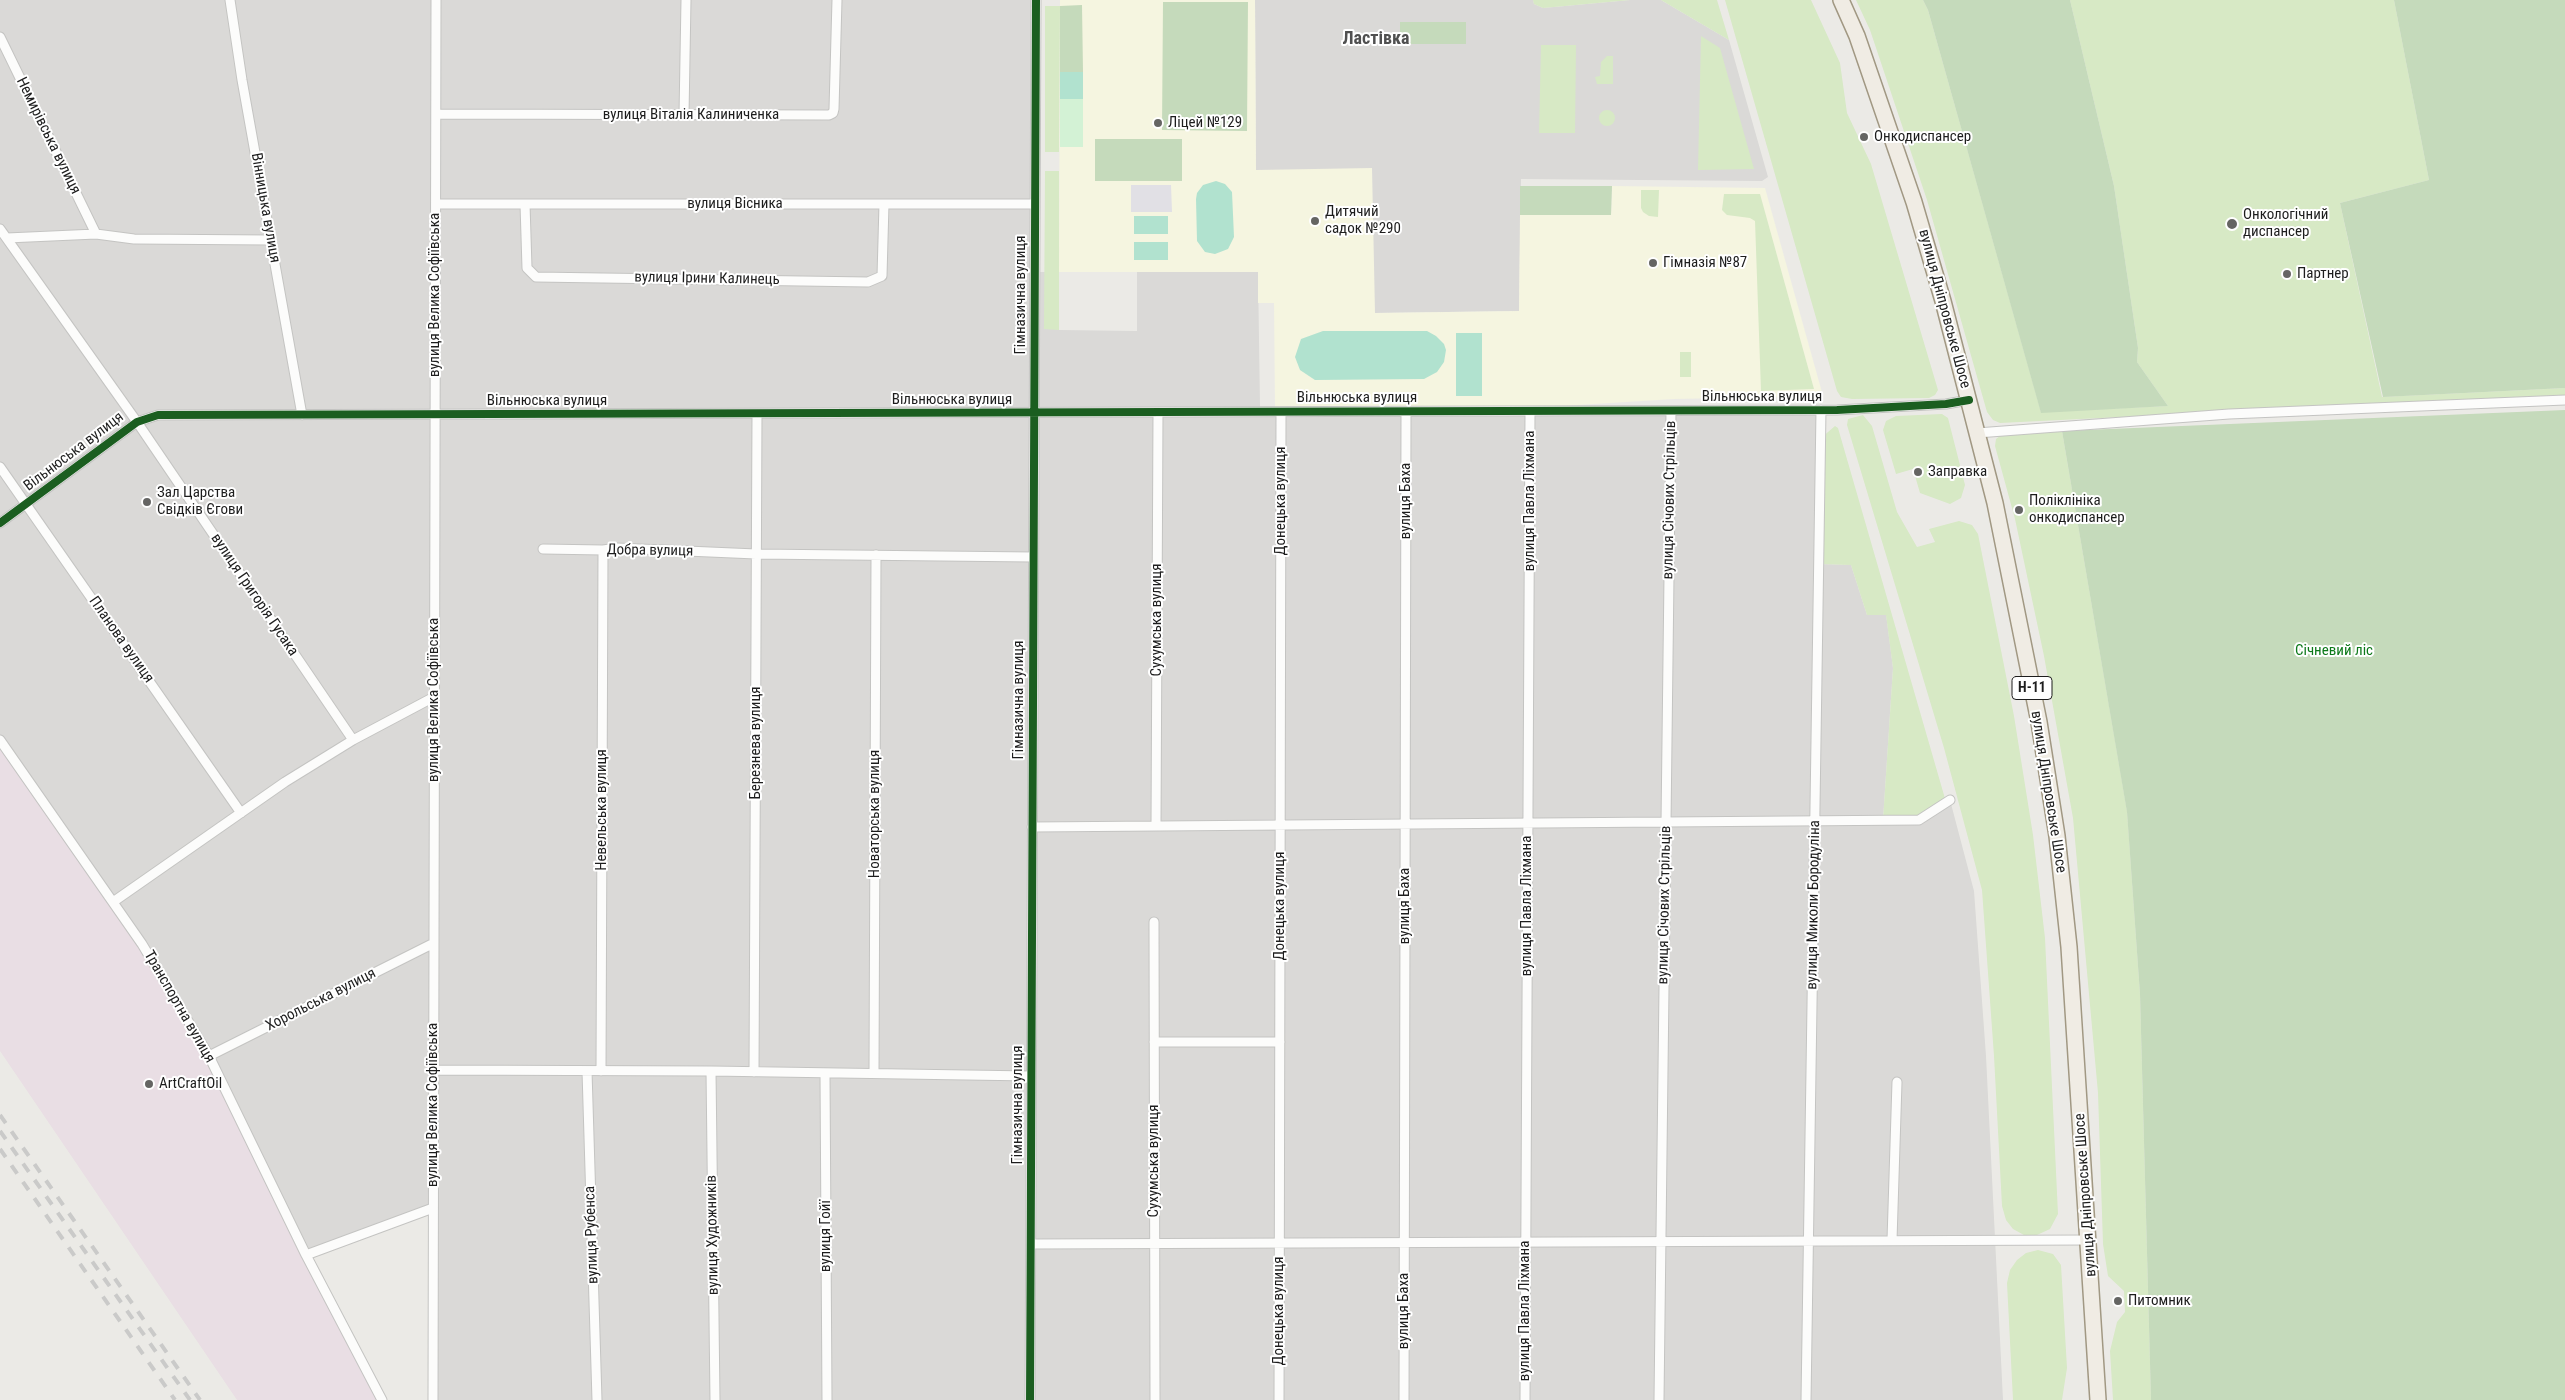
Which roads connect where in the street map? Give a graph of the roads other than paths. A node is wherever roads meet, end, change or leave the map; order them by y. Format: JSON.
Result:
{"nodes":[{"id":1,"x":230,"y":0,"type":"edge"},
{"id":2,"x":436,"y":0,"type":"edge"},
{"id":3,"x":686,"y":0,"type":"edge"},
{"id":4,"x":837,"y":0,"type":"edge"},
{"id":5,"x":1036,"y":0,"type":"edge"},
{"id":6,"x":1842,"y":0,"type":"edge"},
{"id":7,"x":0,"y":37,"type":"edge"},
{"id":8,"x":436,"y":114,"type":"junction"},
{"id":9,"x":684,"y":115,"type":"junction"},
{"id":10,"x":436,"y":204,"type":"junction"},
{"id":11,"x":525,"y":204,"type":"junction"},
{"id":12,"x":884,"y":204,"type":"junction"},
{"id":13,"x":1035,"y":204,"type":"junction"},
{"id":14,"x":0,"y":229,"type":"edge"},
{"id":15,"x":96,"y":234,"type":"junction"},
{"id":16,"x":7,"y":238,"type":"junction"},
{"id":17,"x":270,"y":240,"type":"junction"},
{"id":18,"x":1969,"y":400,"type":"junction"},
{"id":19,"x":2565,"y":400,"type":"edge"},
{"id":20,"x":1821,"y":410,"type":"junction"},
{"id":21,"x":1530,"y":411,"type":"junction"},
{"id":22,"x":1671,"y":411,"type":"junction"},
{"id":23,"x":1282,"y":412,"type":"junction"},
{"id":24,"x":1406,"y":412,"type":"junction"},
{"id":25,"x":1034,"y":413,"type":"junction"},
{"id":26,"x":1158,"y":413,"type":"junction"},
{"id":27,"x":757,"y":414,"type":"junction"},
{"id":28,"x":302,"y":415,"type":"junction"},
{"id":29,"x":435,"y":416,"type":"junction"},
{"id":30,"x":137,"y":422,"type":"junction"},
{"id":31,"x":1977,"y":433,"type":"junction"},
{"id":32,"x":0,"y":467,"type":"edge"},
{"id":33,"x":26,"y":504,"type":"junction"},
{"id":34,"x":0,"y":523,"type":"edge"},
{"id":35,"x":543,"y":549,"type":"dead end"},
{"id":36,"x":603,"y":550,"type":"junction"},
{"id":37,"x":756,"y":554,"type":"junction"},
{"id":38,"x":876,"y":555,"type":"junction"},
{"id":39,"x":1033,"y":557,"type":"junction"},
{"id":40,"x":434,"y":697,"type":"junction"},
{"id":41,"x":0,"y":740,"type":"edge"},
{"id":42,"x":353,"y":740,"type":"junction"},
{"id":43,"x":1950,"y":800,"type":"dead end"},
{"id":44,"x":241,"y":813,"type":"junction"},
{"id":45,"x":1815,"y":821,"type":"junction"},
{"id":46,"x":1666,"y":822,"type":"junction"},
{"id":47,"x":1528,"y":823,"type":"junction"},
{"id":48,"x":1405,"y":824,"type":"junction"},
{"id":49,"x":1280,"y":825,"type":"junction"},
{"id":50,"x":1156,"y":826,"type":"junction"},
{"id":51,"x":1032,"y":828,"type":"junction"},
{"id":52,"x":113,"y":902,"type":"junction"},
{"id":53,"x":1154,"y":922,"type":"dead end"},
{"id":54,"x":434,"y":943,"type":"junction"},
{"id":55,"x":1154,"y":1042,"type":"junction"},
{"id":56,"x":1280,"y":1042,"type":"junction"},
{"id":57,"x":209,"y":1056,"type":"junction"},
{"id":58,"x":434,"y":1070,"type":"junction"},
{"id":59,"x":587,"y":1071,"type":"junction"},
{"id":60,"x":601,"y":1071,"type":"junction"},
{"id":61,"x":710,"y":1071,"type":"junction"},
{"id":62,"x":754,"y":1072,"type":"junction"},
{"id":63,"x":825,"y":1073,"type":"junction"},
{"id":64,"x":874,"y":1073,"type":"junction"},
{"id":65,"x":1031,"y":1076,"type":"junction"},
{"id":66,"x":1897,"y":1082,"type":"dead end"},
{"id":67,"x":433,"y":1208,"type":"junction"},
{"id":68,"x":1892,"y":1240,"type":"junction"},
{"id":69,"x":2089,"y":1240,"type":"junction"},
{"id":70,"x":1661,"y":1241,"type":"junction"},
{"id":71,"x":1808,"y":1241,"type":"junction"},
{"id":72,"x":1404,"y":1242,"type":"junction"},
{"id":73,"x":1526,"y":1242,"type":"junction"},
{"id":74,"x":1154,"y":1243,"type":"junction"},
{"id":75,"x":1279,"y":1243,"type":"junction"},
{"id":76,"x":1031,"y":1244,"type":"junction"},
{"id":77,"x":306,"y":1255,"type":"junction"},
{"id":78,"x":382,"y":1400,"type":"edge"},
{"id":79,"x":433,"y":1400,"type":"edge"},
{"id":80,"x":596,"y":1400,"type":"edge"},
{"id":81,"x":715,"y":1400,"type":"edge"},
{"id":82,"x":827,"y":1400,"type":"edge"},
{"id":83,"x":1030,"y":1400,"type":"edge"},
{"id":84,"x":1154,"y":1400,"type":"edge"},
{"id":85,"x":1279,"y":1400,"type":"edge"},
{"id":86,"x":1404,"y":1400,"type":"edge"},
{"id":87,"x":1525,"y":1400,"type":"edge"},
{"id":88,"x":1659,"y":1400,"type":"edge"},
{"id":89,"x":1806,"y":1400,"type":"edge"},
{"id":90,"x":2098,"y":1400,"type":"edge"}],
"edges":[{"from":1,"to":17,"type":"street","name":"Вінницька вулиця"},
{"from":2,"to":8,"type":"street","name":"вулиця Велика Софіївська"},
{"from":3,"to":9,"type":"street"},
{"from":4,"to":9,"type":"street","name":"вулиця Віталія Калиниченка"},
{"from":5,"to":13,"type":"street","name":"Гімназична вулиця"},
{"from":6,"to":18,"type":"main road","name":"вулиця Дніпровське Шосе","number":"Н-11"},
{"from":7,"to":15,"type":"street","name":"Немирівська вулиця"},
{"from":8,"to":9,"type":"street","name":"вулиця Віталія Калиниченка"},
{"from":8,"to":10,"type":"street","name":"вулиця Велика Софіївська"},
{"from":10,"to":11,"type":"street","name":"вулиця Вісника"},
{"from":10,"to":29,"type":"street","name":"вулиця Велика Софіївська"},
{"from":11,"to":12,"type":"street","name":"вулиця Вісника"},
{"from":11,"to":12,"type":"street","name":"вулиця Ірини Калинець"},
{"from":12,"to":13,"type":"street","name":"вулиця Вісника"},
{"from":13,"to":25,"type":"street","name":"Гімназична вулиця"},
{"from":14,"to":16,"type":"street","name":"вулиця Григорія Гусака"},
{"from":15,"to":16,"type":"street"},
{"from":15,"to":17,"type":"street"},
{"from":16,"to":30,"type":"street","name":"вулиця Григорія Гусака"},
{"from":17,"to":28,"type":"street","name":"Вінницька вулиця"},
{"from":18,"to":20,"type":"street","name":"Вільнюська вулиця"},
{"from":18,"to":31,"type":"main road","name":"вулиця Дніпровське Шосе","number":"Н-11"},
{"from":19,"to":31,"type":"street"},
{"from":20,"to":22,"type":"street","name":"Вільнюська вулиця"},
{"from":20,"to":45,"type":"street","name":"вулиця Миколи Бородуліна"},
{"from":21,"to":22,"type":"street","name":"Вільнюська вулиця"},
{"from":21,"to":24,"type":"street","name":"Вільнюська вулиця"},
{"from":21,"to":47,"type":"street","name":"вулиця Павла Ліхмана"},
{"from":22,"to":46,"type":"street","name":"вулиця Січових Стрільців"},
{"from":23,"to":24,"type":"street","name":"Вільнюська вулиця"},
{"from":23,"to":26,"type":"street","name":"Вільнюська вулиця"},
{"from":23,"to":49,"type":"street","name":"Донецька вулиця"},
{"from":24,"to":48,"type":"street","name":"вулиця Баха"},
{"from":25,"to":26,"type":"street","name":"Вільнюська вулиця"},
{"from":25,"to":27,"type":"street","name":"Вільнюська вулиця"},
{"from":25,"to":39,"type":"street","name":"Гімназична вулиця"},
{"from":26,"to":50,"type":"street","name":"Сухумська вулиця"},
{"from":27,"to":29,"type":"street","name":"Вільнюська вулиця"},
{"from":27,"to":37,"type":"street","name":"Березнева вулиця"},
{"from":28,"to":29,"type":"street","name":"Вільнюська вулиця"},
{"from":28,"to":30,"type":"street","name":"Вільнюська вулиця"},
{"from":29,"to":40,"type":"street","name":"вулиця Велика Софіївська"},
{"from":30,"to":33,"type":"street","name":"Вільнюська вулиця"},
{"from":30,"to":42,"type":"street","name":"вулиця Григорія Гусака"},
{"from":31,"to":69,"type":"main road","name":"вулиця Дніпровське Шосе","number":"Н-11"},
{"from":32,"to":33,"type":"street","name":"Планова вулиця"},
{"from":33,"to":34,"type":"street","name":"Вільнюська вулиця"},
{"from":33,"to":44,"type":"street","name":"Планова вулиця"},
{"from":35,"to":36,"type":"street","name":"Добра вулиця"},
{"from":36,"to":37,"type":"street","name":"Добра вулиця"},
{"from":36,"to":60,"type":"street","name":"Невельська вулиця"},
{"from":37,"to":38,"type":"street"},
{"from":37,"to":62,"type":"street","name":"Березнева вулиця"},
{"from":38,"to":39,"type":"street"},
{"from":38,"to":64,"type":"street","name":"Новаторська вулиця"},
{"from":39,"to":51,"type":"street","name":"Гімназична вулиця"},
{"from":40,"to":42,"type":"street"},
{"from":40,"to":54,"type":"street","name":"вулиця Велика Софіївська"},
{"from":41,"to":52,"type":"street","name":"Транспортна вулиця"},
{"from":42,"to":44,"type":"street"},
{"from":43,"to":45,"type":"street"},
{"from":44,"to":52,"type":"street"},
{"from":45,"to":46,"type":"street"},
{"from":45,"to":71,"type":"street","name":"вулиця Миколи Бородуліна"},
{"from":46,"to":47,"type":"street"},
{"from":46,"to":70,"type":"street","name":"вулиця Січових Стрільців"},
{"from":47,"to":48,"type":"street"},
{"from":47,"to":73,"type":"street","name":"вулиця Павла Ліхмана"},
{"from":48,"to":49,"type":"street"},
{"from":48,"to":72,"type":"street","name":"вулиця Баха"},
{"from":49,"to":50,"type":"street"},
{"from":49,"to":56,"type":"street","name":"Донецька вулиця"},
{"from":50,"to":51,"type":"street"},
{"from":51,"to":65,"type":"street","name":"Гімназична вулиця"},
{"from":52,"to":57,"type":"street","name":"Транспортна вулиця"},
{"from":53,"to":55,"type":"street","name":"Сухумська вулиця"},
{"from":54,"to":57,"type":"street","name":"Хорольська вулиця"},
{"from":54,"to":58,"type":"street","name":"вулиця Велика Софіївська"},
{"from":55,"to":56,"type":"street"},
{"from":55,"to":74,"type":"street","name":"Сухумська вулиця"},
{"from":56,"to":75,"type":"street","name":"Донецька вулиця"},
{"from":57,"to":77,"type":"street","name":"Транспортна вулиця"},
{"from":58,"to":59,"type":"street"},
{"from":58,"to":67,"type":"street","name":"вулиця Велика Софіївська"},
{"from":59,"to":60,"type":"street"},
{"from":59,"to":80,"type":"street","name":"вулиця Рубенса"},
{"from":60,"to":61,"type":"street"},
{"from":61,"to":62,"type":"street"},
{"from":61,"to":81,"type":"street","name":"вулиця Художників"},
{"from":62,"to":63,"type":"street"},
{"from":63,"to":64,"type":"street"},
{"from":63,"to":82,"type":"street","name":"вулиця Гойї"},
{"from":64,"to":65,"type":"street"},
{"from":65,"to":76,"type":"street","name":"Гімназична вулиця"},
{"from":66,"to":68,"type":"street"},
{"from":67,"to":77,"type":"street"},
{"from":67,"to":79,"type":"street","name":"вулиця Велика Софіївська"},
{"from":68,"to":69,"type":"street"},
{"from":68,"to":71,"type":"street"},
{"from":69,"to":90,"type":"main road","name":"вулиця Дніпровське Шосе","number":"Н-11"},
{"from":70,"to":71,"type":"street"},
{"from":70,"to":73,"type":"street"},
{"from":70,"to":88,"type":"street","name":"вулиця Січових Стрільців"},
{"from":71,"to":89,"type":"street","name":"вулиця Миколи Бородуліна"},
{"from":72,"to":73,"type":"street"},
{"from":72,"to":75,"type":"street"},
{"from":72,"to":86,"type":"street","name":"вулиця Баха"},
{"from":73,"to":87,"type":"street","name":"вулиця Павла Ліхмана"},
{"from":74,"to":75,"type":"street"},
{"from":74,"to":76,"type":"street"},
{"from":74,"to":84,"type":"street","name":"Сухумська вулиця"},
{"from":75,"to":85,"type":"street","name":"Донецька вулиця"},
{"from":76,"to":83,"type":"street","name":"Гімназична вулиця"},
{"from":77,"to":78,"type":"street","name":"Транспортна вулиця"}]}
